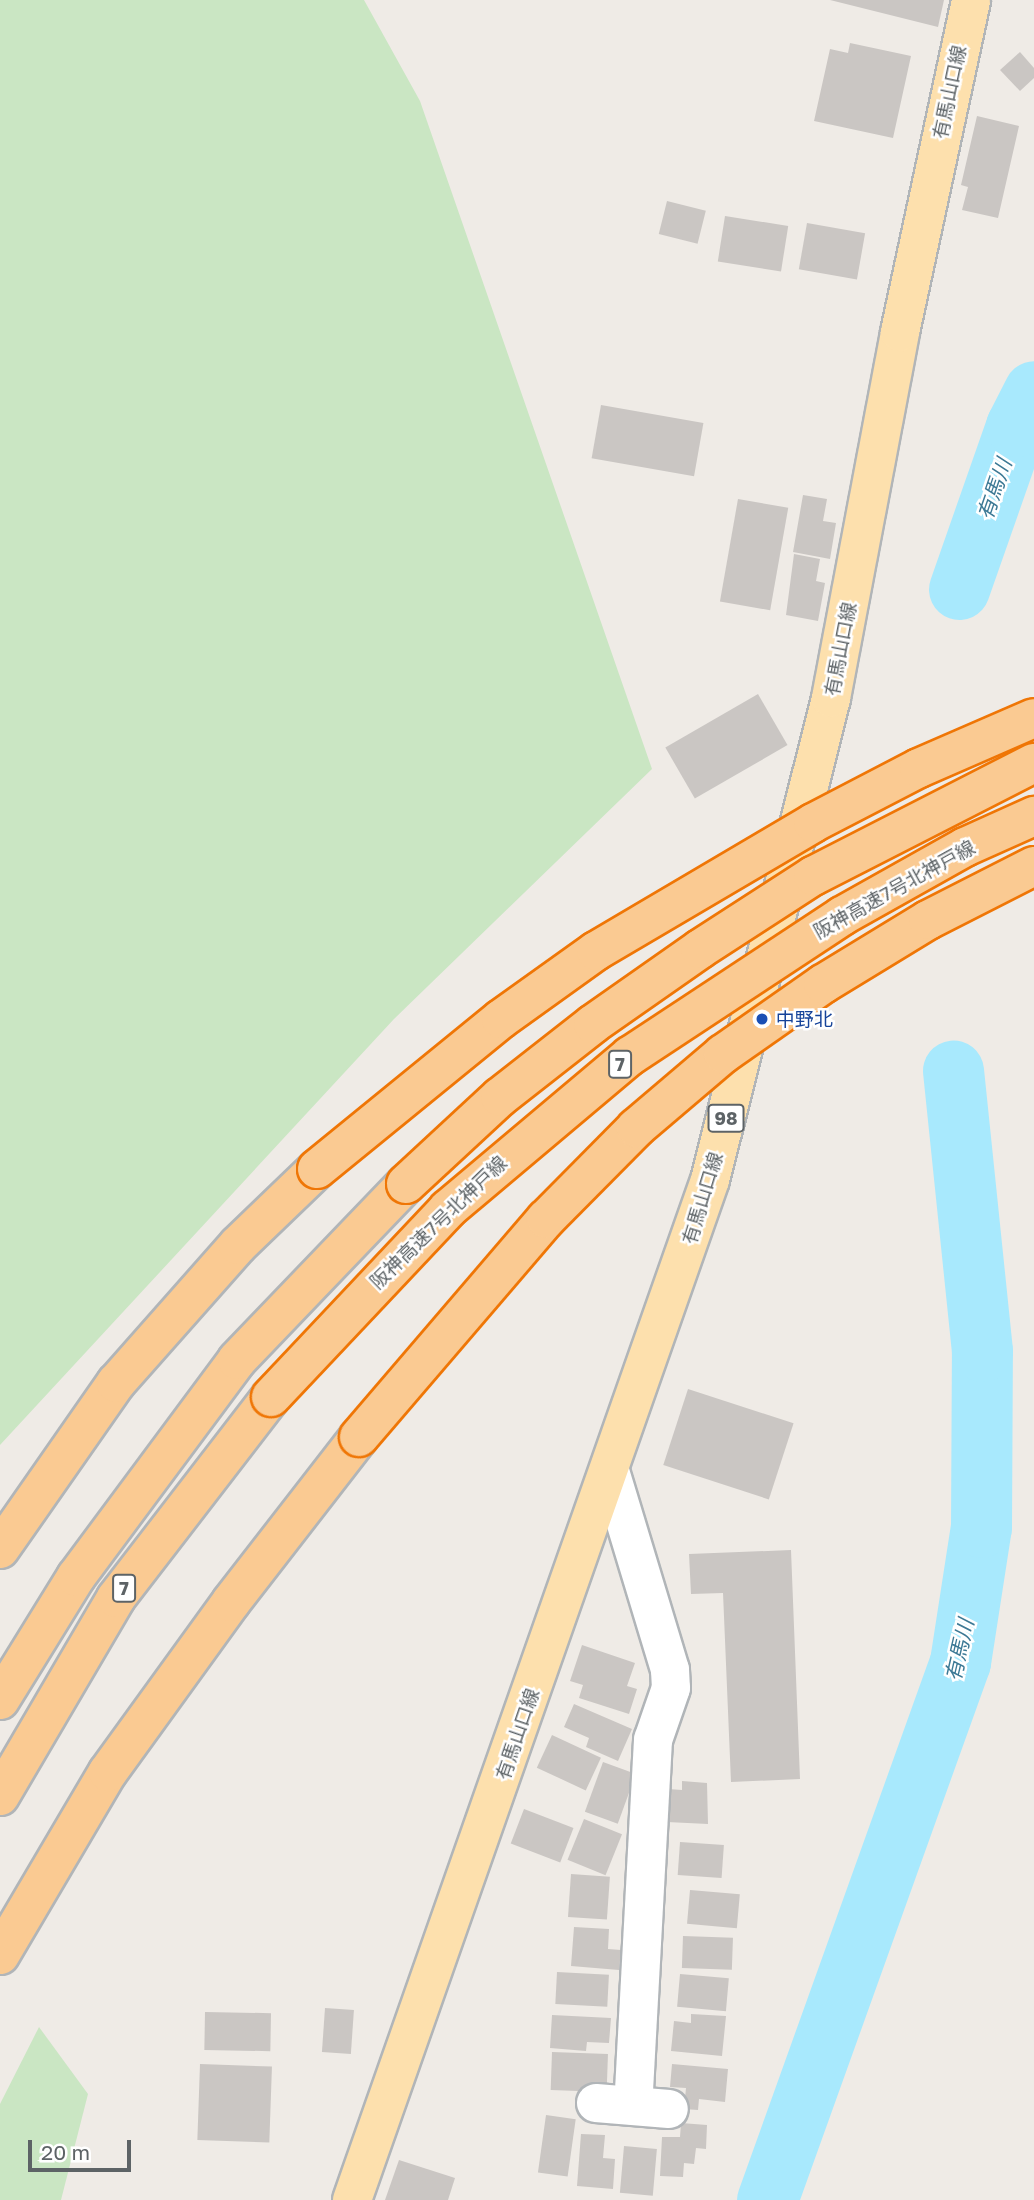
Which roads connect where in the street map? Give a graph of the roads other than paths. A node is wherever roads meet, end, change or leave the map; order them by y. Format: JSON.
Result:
{"nodes":[{"id":1,"x":971,"y":0,"type":"edge"},
{"id":2,"x":1034,"y":718,"type":"edge"},
{"id":3,"x":1034,"y":763,"type":"edge"},
{"id":4,"x":1034,"y":816,"type":"edge"},
{"id":5,"x":1034,"y":866,"type":"edge"},
{"id":6,"x":610,"y":1471,"type":"junction"},
{"id":7,"x":0,"y":1549,"type":"edge"},
{"id":8,"x":0,"y":1700,"type":"edge"},
{"id":9,"x":0,"y":1796,"type":"edge"},
{"id":10,"x":0,"y":1955,"type":"edge"},
{"id":11,"x":596,"y":2103,"type":"dead end"},
{"id":12,"x":352,"y":2200,"type":"edge"}],
"edges":[{"from":1,"to":6,"type":"main road","name":"有馬山口線","number":"98"},
{"from":2,"to":7,"type":"highway","bridge":true},
{"from":3,"to":8,"type":"highway","number":"7","bridge":true},
{"from":4,"to":9,"type":"highway","name":"阪神高速7号北神戸線","number":"7","bridge":true},
{"from":5,"to":10,"type":"highway","bridge":true},
{"from":6,"to":11,"type":"street"},
{"from":6,"to":12,"type":"main road","name":"有馬山口線","number":"98"}]}
